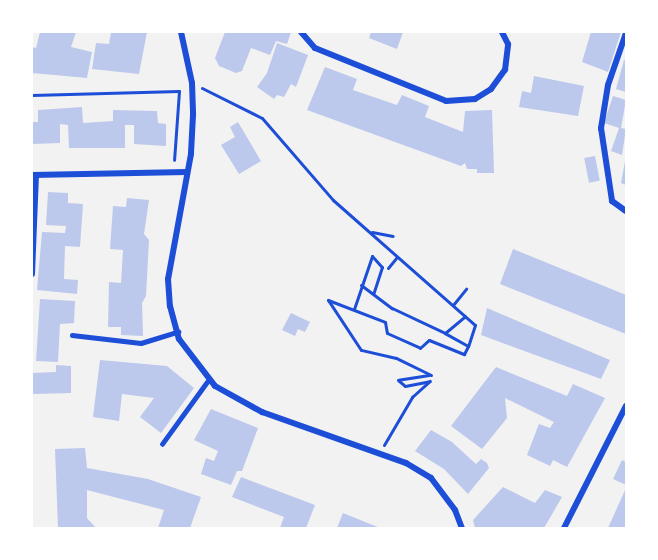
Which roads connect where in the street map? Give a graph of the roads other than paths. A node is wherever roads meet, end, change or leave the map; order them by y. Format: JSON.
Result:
{"nodes":[{"id":1,"x":181,"y":32,"type":"edge"},
{"id":2,"x":301,"y":32,"type":"edge"},
{"id":3,"x":502,"y":32,"type":"edge"},
{"id":4,"x":627,"y":33,"type":"edge"},
{"id":5,"x":188,"y":172,"type":"junction"},
{"id":6,"x":34,"y":175,"type":"edge"},
{"id":7,"x":627,"y":211,"type":"edge"},
{"id":8,"x":32,"y":274,"type":"edge"},
{"id":9,"x":178,"y":332,"type":"junction"},
{"id":10,"x":72,"y":335,"type":"dead end"},
{"id":11,"x":209,"y":379,"type":"junction"},
{"id":12,"x":627,"y":406,"type":"edge"},
{"id":13,"x":162,"y":444,"type":"dead end"},
{"id":14,"x":462,"y":528,"type":"edge"},
{"id":15,"x":564,"y":528,"type":"edge"}],
"edges":[{"from":1,"to":5,"type":"street"},
{"from":2,"to":3,"type":"street"},
{"from":4,"to":7,"type":"street"},
{"from":5,"to":6,"type":"street"},
{"from":5,"to":9,"type":"street"},
{"from":6,"to":8,"type":"street"},
{"from":9,"to":10,"type":"lane"},
{"from":9,"to":11,"type":"street"},
{"from":11,"to":13,"type":"lane"},
{"from":11,"to":14,"type":"street"},
{"from":12,"to":15,"type":"street"}]}
